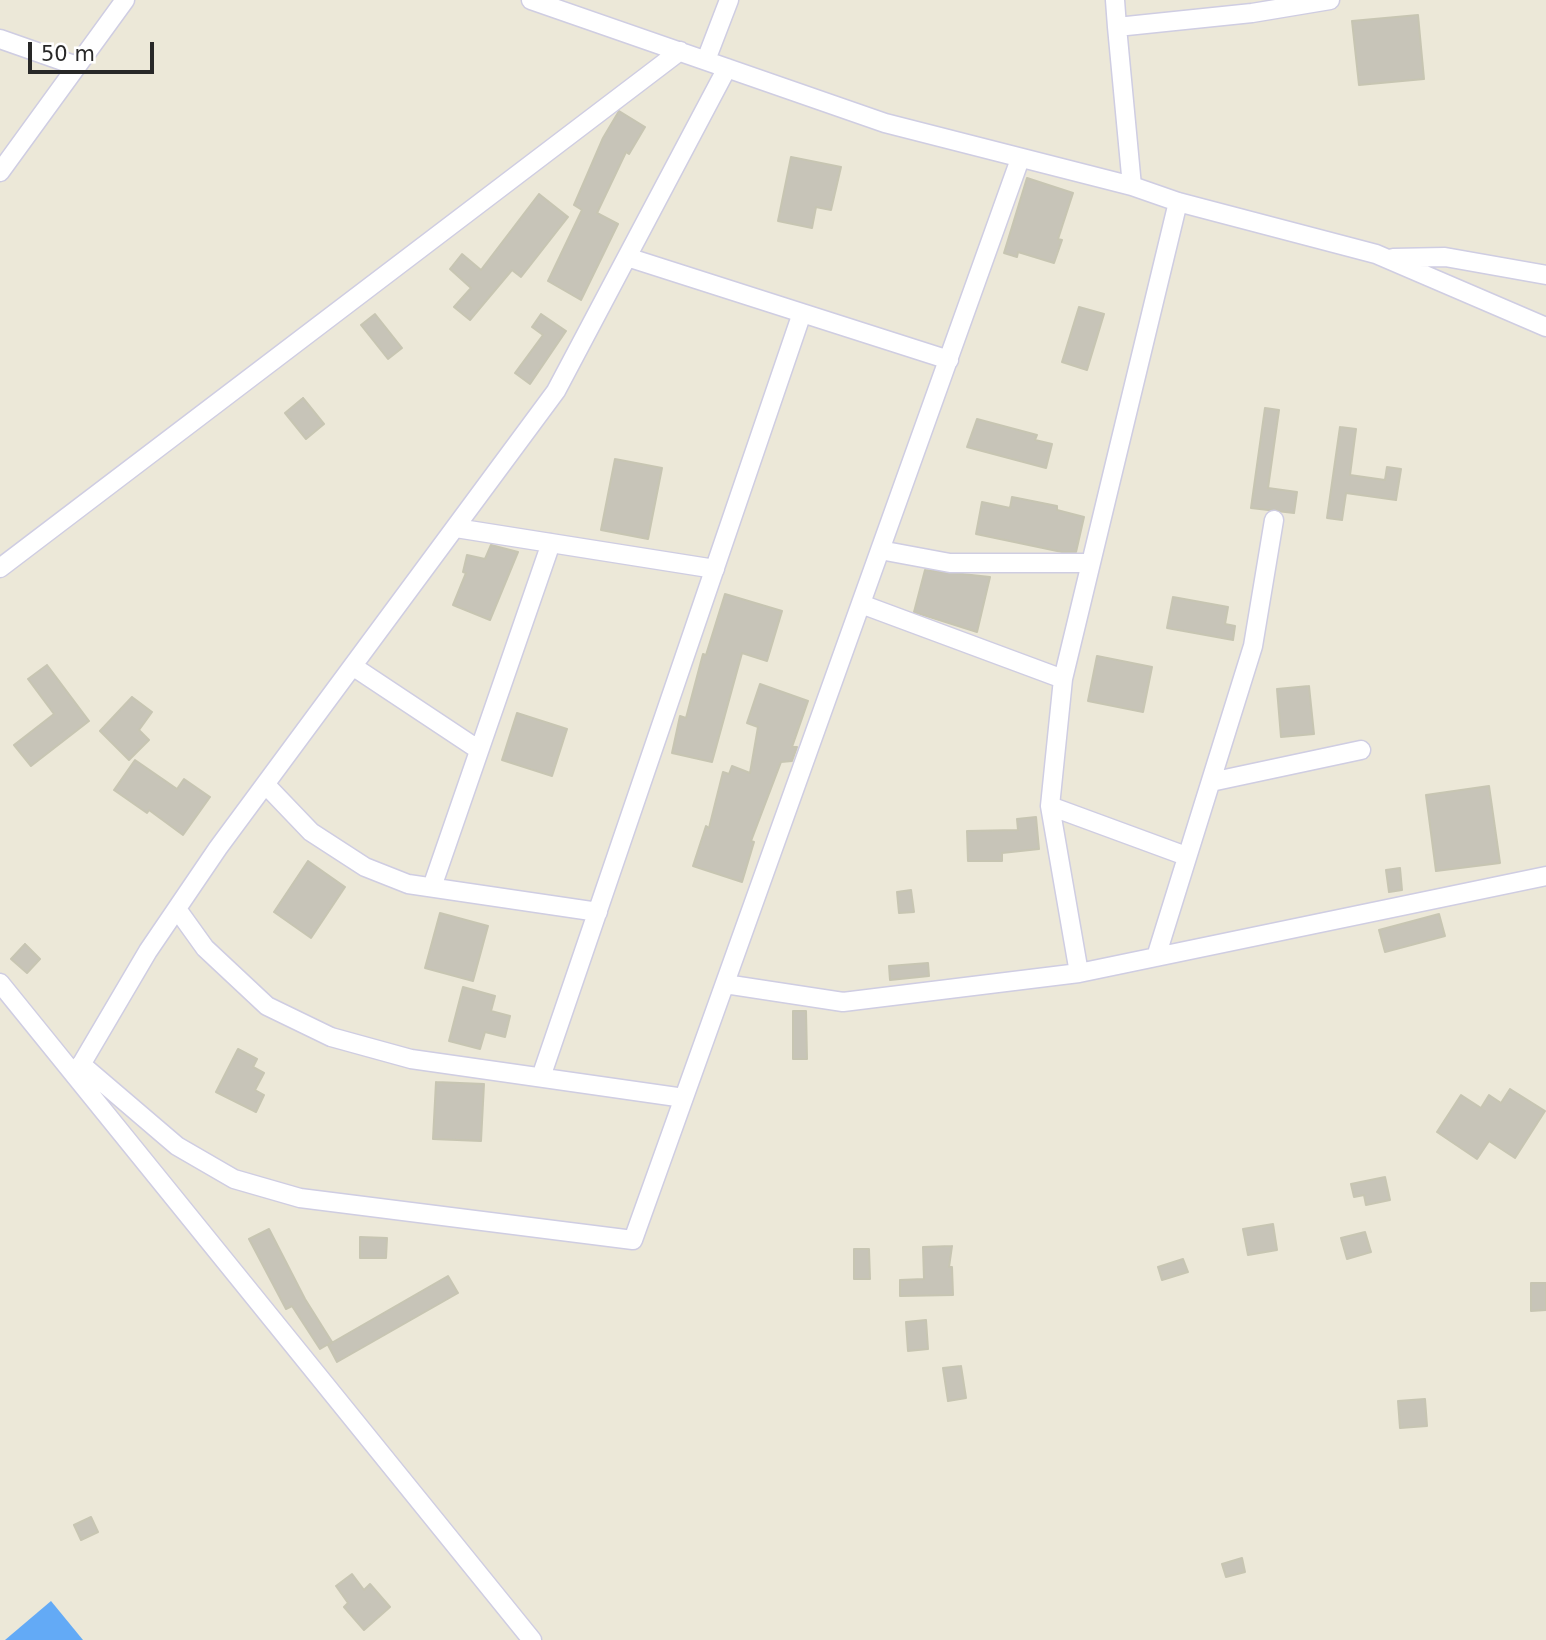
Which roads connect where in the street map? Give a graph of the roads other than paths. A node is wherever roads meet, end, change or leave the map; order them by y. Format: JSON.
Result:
{"nodes":[{"id":1,"x":125,"y":0,"type":"edge"},
{"id":2,"x":531,"y":0,"type":"edge"},
{"id":3,"x":729,"y":0,"type":"edge"},
{"id":4,"x":1115,"y":0,"type":"edge"},
{"id":5,"x":1330,"y":0,"type":"edge"},
{"id":6,"x":1117,"y":27,"type":"junction"},
{"id":7,"x":0,"y":39,"type":"edge"},
{"id":8,"x":680,"y":51,"type":"junction"},
{"id":9,"x":706,"y":60,"type":"junction"},
{"id":10,"x":77,"y":66,"type":"junction"},
{"id":11,"x":727,"y":68,"type":"junction"},
{"id":12,"x":1020,"y":159,"type":"junction"},
{"id":13,"x":0,"y":172,"type":"edge"},
{"id":14,"x":1132,"y":186,"type":"junction"},
{"id":15,"x":1178,"y":202,"type":"junction"},
{"id":16,"x":627,"y":257,"type":"junction"},
{"id":17,"x":1386,"y":258,"type":"junction"},
{"id":18,"x":1546,"y":275,"type":"edge"},
{"id":19,"x":802,"y":313,"type":"junction"},
{"id":20,"x":1546,"y":327,"type":"edge"},
{"id":21,"x":948,"y":360,"type":"junction"},
{"id":22,"x":1274,"y":520,"type":"dead end"},
{"id":23,"x":456,"y":528,"type":"junction"},
{"id":24,"x":551,"y":543,"type":"junction"},
{"id":25,"x":880,"y":550,"type":"junction"},
{"id":26,"x":1089,"y":563,"type":"junction"},
{"id":27,"x":0,"y":568,"type":"edge"},
{"id":28,"x":715,"y":569,"type":"junction"},
{"id":29,"x":861,"y":604,"type":"junction"},
{"id":30,"x":354,"y":667,"type":"junction"},
{"id":31,"x":1063,"y":679,"type":"junction"},
{"id":32,"x":479,"y":750,"type":"junction"},
{"id":33,"x":1361,"y":750,"type":"dead end"},
{"id":34,"x":1210,"y":782,"type":"junction"},
{"id":35,"x":266,"y":785,"type":"junction"},
{"id":36,"x":1050,"y":806,"type":"junction"},
{"id":37,"x":1186,"y":856,"type":"junction"},
{"id":38,"x":1546,"y":876,"type":"edge"},
{"id":39,"x":432,"y":887,"type":"junction"},
{"id":40,"x":177,"y":909,"type":"junction"},
{"id":41,"x":597,"y":912,"type":"junction"},
{"id":42,"x":1156,"y":957,"type":"junction"},
{"id":43,"x":1079,"y":973,"type":"junction"},
{"id":44,"x":0,"y":983,"type":"edge"},
{"id":45,"x":725,"y":984,"type":"junction"},
{"id":46,"x":78,"y":1070,"type":"junction"},
{"id":47,"x":541,"y":1077,"type":"junction"},
{"id":48,"x":684,"y":1098,"type":"junction"},
{"id":49,"x":532,"y":1640,"type":"edge"}],
"edges":[{"from":1,"to":10,"type":"street"},
{"from":2,"to":8,"type":"street"},
{"from":3,"to":9,"type":"street"},
{"from":4,"to":6,"type":"street"},
{"from":5,"to":6,"type":"street"},
{"from":6,"to":14,"type":"street"},
{"from":7,"to":10,"type":"street"},
{"from":8,"to":9,"type":"street"},
{"from":8,"to":27,"type":"street"},
{"from":9,"to":11,"type":"street"},
{"from":10,"to":13,"type":"street"},
{"from":11,"to":12,"type":"street"},
{"from":11,"to":16,"type":"street"},
{"from":12,"to":14,"type":"street"},
{"from":12,"to":21,"type":"street"},
{"from":14,"to":15,"type":"street"},
{"from":15,"to":17,"type":"street"},
{"from":15,"to":26,"type":"street"},
{"from":16,"to":19,"type":"street"},
{"from":16,"to":23,"type":"street"},
{"from":17,"to":18,"type":"street"},
{"from":17,"to":20,"type":"street"},
{"from":19,"to":21,"type":"street"},
{"from":19,"to":28,"type":"street"},
{"from":21,"to":25,"type":"street"},
{"from":22,"to":34,"type":"street"},
{"from":23,"to":24,"type":"street"},
{"from":23,"to":30,"type":"street"},
{"from":24,"to":28,"type":"street"},
{"from":24,"to":32,"type":"street"},
{"from":25,"to":26,"type":"street"},
{"from":25,"to":29,"type":"street"},
{"from":26,"to":31,"type":"street"},
{"from":28,"to":41,"type":"street"},
{"from":29,"to":31,"type":"street"},
{"from":29,"to":45,"type":"street"},
{"from":30,"to":32,"type":"street"},
{"from":30,"to":35,"type":"street"},
{"from":31,"to":36,"type":"street"},
{"from":32,"to":39,"type":"street"},
{"from":33,"to":34,"type":"street"},
{"from":34,"to":37,"type":"street"},
{"from":35,"to":39,"type":"street"},
{"from":35,"to":40,"type":"street"},
{"from":36,"to":37,"type":"street"},
{"from":36,"to":43,"type":"street"},
{"from":37,"to":42,"type":"street"},
{"from":38,"to":42,"type":"street"},
{"from":39,"to":41,"type":"street"},
{"from":40,"to":46,"type":"street"},
{"from":40,"to":47,"type":"street"},
{"from":41,"to":47,"type":"street"},
{"from":42,"to":43,"type":"street"},
{"from":43,"to":45,"type":"street"},
{"from":44,"to":46,"type":"street"},
{"from":45,"to":48,"type":"street"},
{"from":46,"to":48,"type":"street"},
{"from":46,"to":49,"type":"street"},
{"from":47,"to":48,"type":"street"}]}
